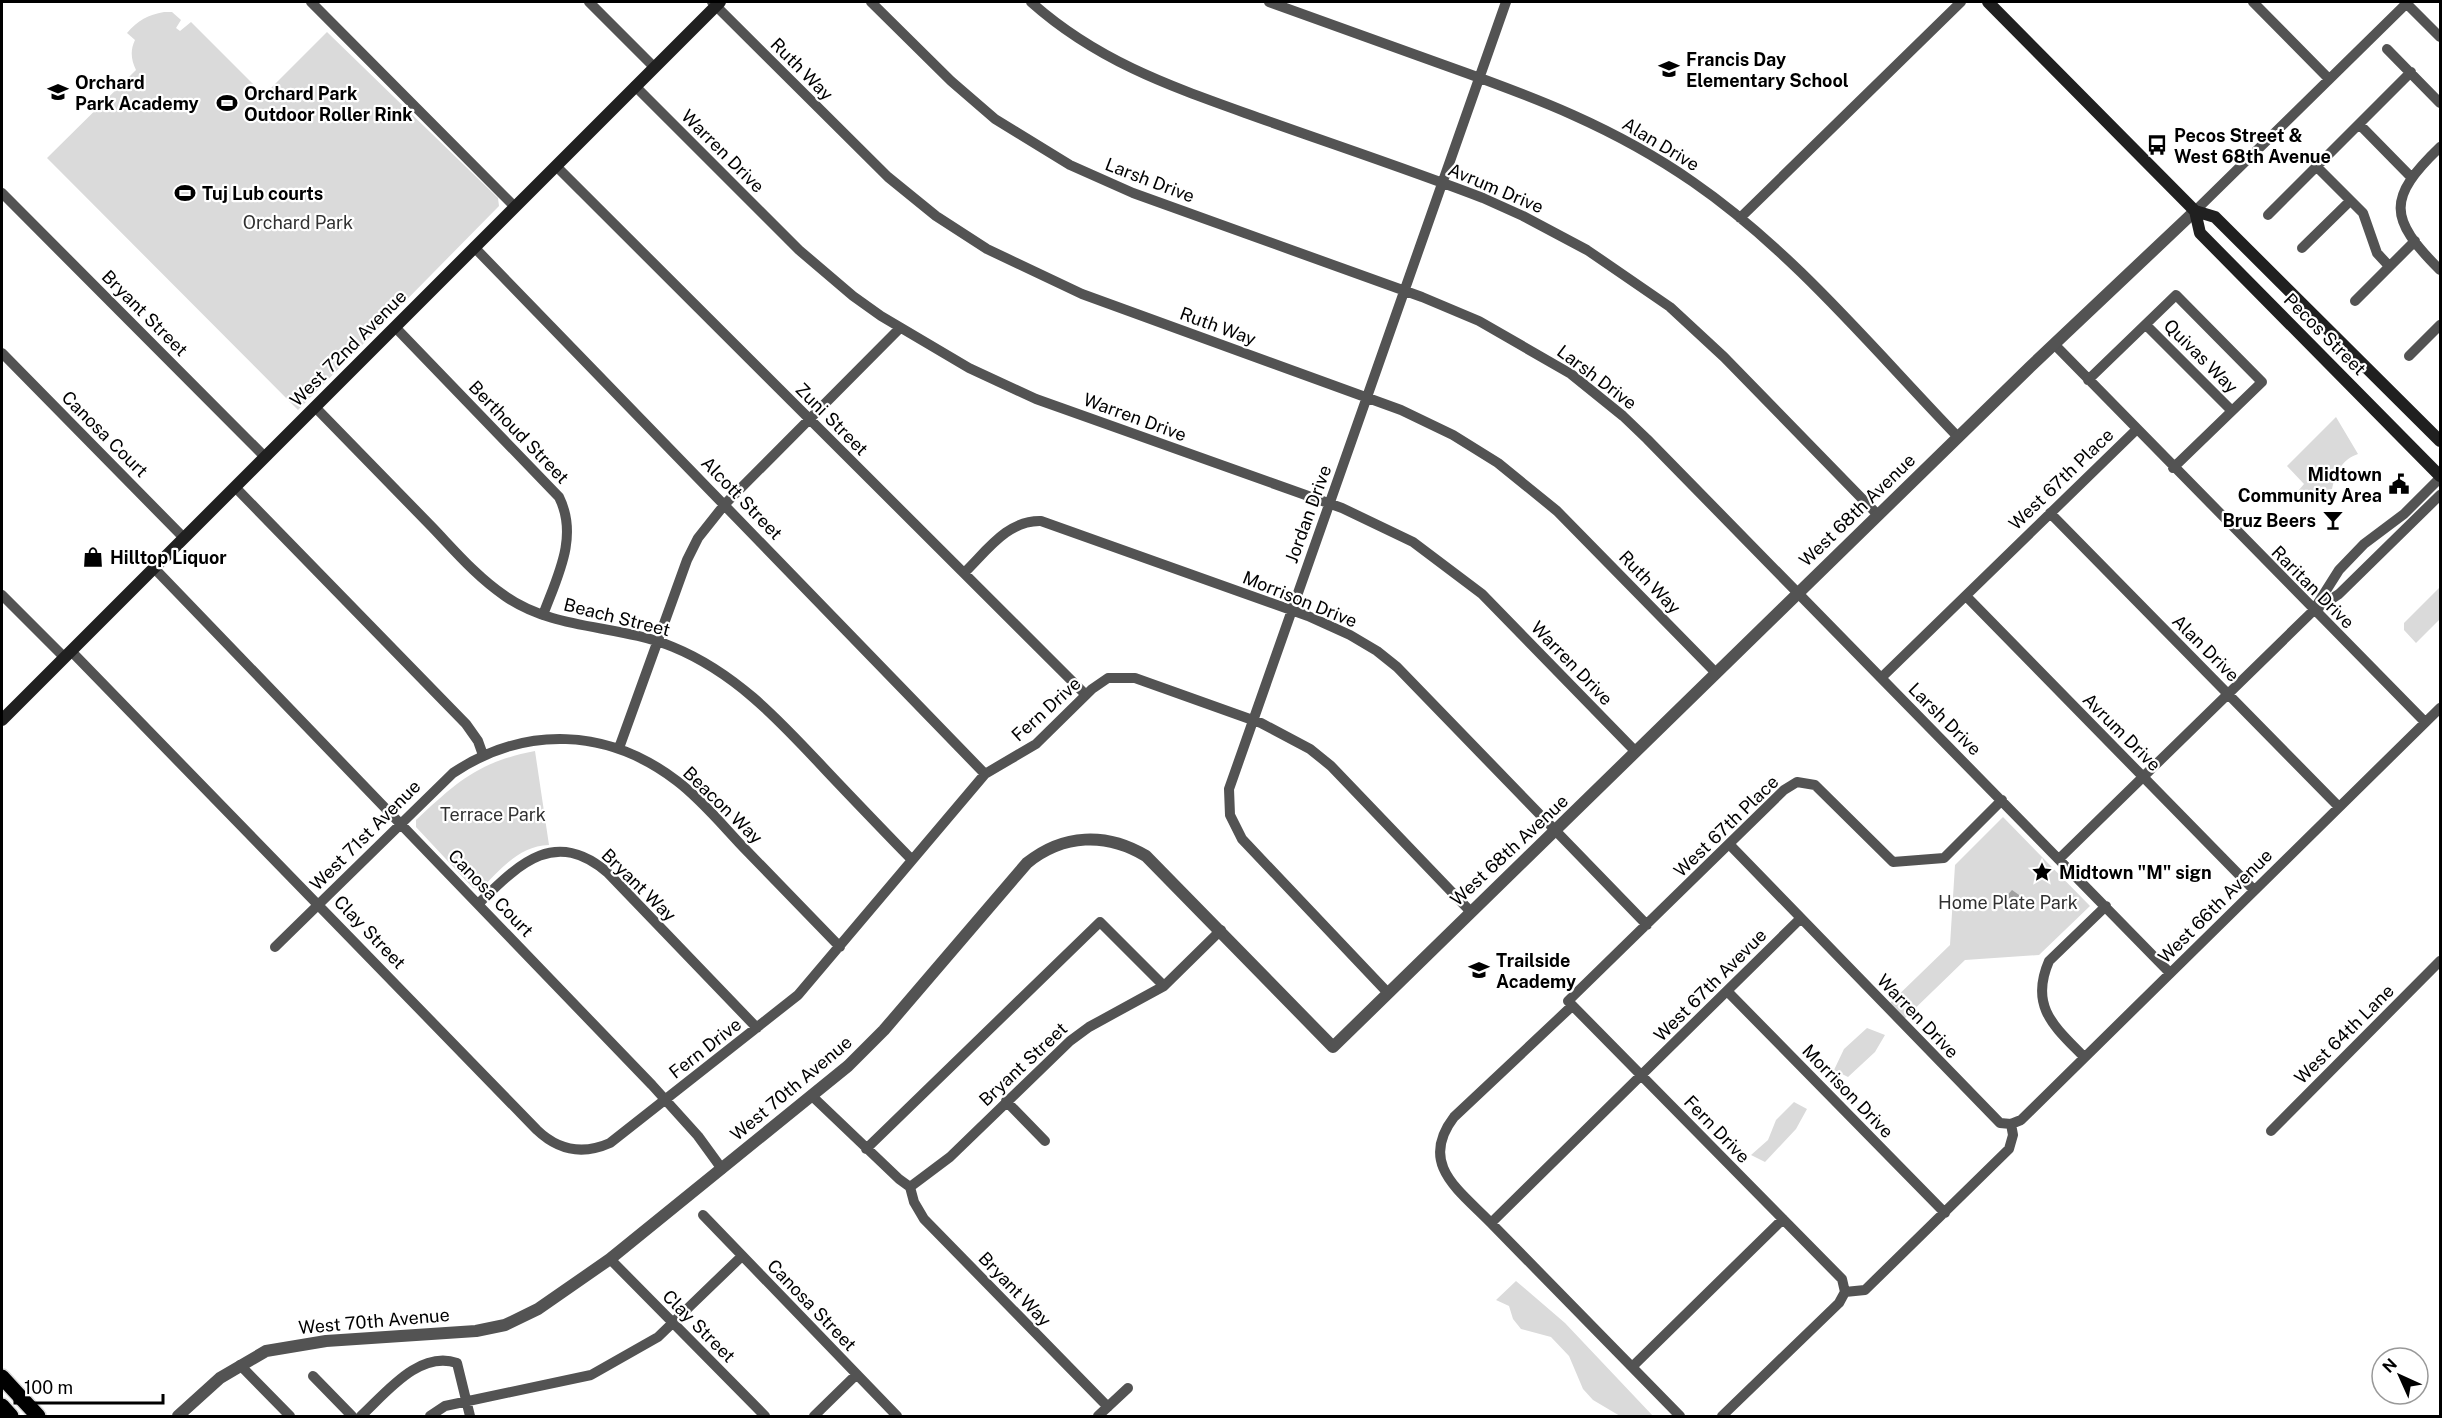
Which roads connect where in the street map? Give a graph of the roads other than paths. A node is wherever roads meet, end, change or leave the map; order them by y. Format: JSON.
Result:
{"nodes":[{"id":1,"x":311,"y":2,"type":"edge"},
{"id":2,"x":589,"y":2,"type":"edge"},
{"id":3,"x":871,"y":2,"type":"edge"},
{"id":4,"x":1031,"y":2,"type":"edge"},
{"id":5,"x":1269,"y":2,"type":"edge"},
{"id":6,"x":1506,"y":2,"type":"edge"},
{"id":7,"x":1961,"y":2,"type":"edge"},
{"id":8,"x":2253,"y":2,"type":"edge"},
{"id":9,"x":2407,"y":2,"type":"edge"},
{"id":10,"x":716,"y":3,"type":"edge"},
{"id":11,"x":1992,"y":3,"type":"edge"},
{"id":12,"x":2440,"y":37,"type":"edge"},
{"id":13,"x":2387,"y":50,"type":"dead end"},
{"id":14,"x":654,"y":67,"type":"junction"},
{"id":15,"x":2411,"y":72,"type":"junction"},
{"id":16,"x":1481,"y":77,"type":"junction"},
{"id":17,"x":2329,"y":79,"type":"junction"},
{"id":18,"x":636,"y":86,"type":"junction"},
{"id":19,"x":2440,"y":103,"type":"edge"},
{"id":20,"x":2359,"y":124,"type":"junction"},
{"id":21,"x":2440,"y":147,"type":"edge"},
{"id":22,"x":556,"y":166,"type":"junction"},
{"id":23,"x":2316,"y":166,"type":"junction"},
{"id":24,"x":2411,"y":177,"type":"junction"},
{"id":25,"x":1443,"y":183,"type":"junction"},
{"id":26,"x":2,"y":193,"type":"edge"},
{"id":27,"x":2350,"y":201,"type":"junction"},
{"id":28,"x":515,"y":207,"type":"junction"},
{"id":29,"x":2195,"y":211,"type":"junction"},
{"id":30,"x":2268,"y":215,"type":"dead end"},
{"id":31,"x":1740,"y":218,"type":"junction"},
{"id":32,"x":2415,"y":241,"type":"junction"},
{"id":33,"x":474,"y":247,"type":"junction"},
{"id":34,"x":2302,"y":248,"type":"dead end"},
{"id":35,"x":2389,"y":266,"type":"junction"},
{"id":36,"x":2440,"y":270,"type":"edge"},
{"id":37,"x":1405,"y":291,"type":"junction"},
{"id":38,"x":2355,"y":301,"type":"dead end"},
{"id":39,"x":2146,"y":324,"type":"junction"},
{"id":40,"x":2440,"y":325,"type":"edge"},
{"id":41,"x":394,"y":327,"type":"junction"},
{"id":42,"x":900,"y":328,"type":"junction"},
{"id":43,"x":2054,"y":344,"type":"junction"},
{"id":44,"x":2409,"y":356,"type":"dead end"},
{"id":45,"x":3,"y":358,"type":"edge"},
{"id":46,"x":2088,"y":380,"type":"junction"},
{"id":47,"x":1368,"y":398,"type":"junction"},
{"id":48,"x":315,"y":407,"type":"junction"},
{"id":49,"x":2232,"y":411,"type":"junction"},
{"id":50,"x":810,"y":420,"type":"junction"},
{"id":51,"x":2136,"y":430,"type":"junction"},
{"id":52,"x":1958,"y":437,"type":"junction"},
{"id":53,"x":2440,"y":441,"type":"edge"},
{"id":54,"x":265,"y":457,"type":"junction"},
{"id":55,"x":2173,"y":468,"type":"junction"},
{"id":56,"x":2440,"y":477,"type":"edge"},
{"id":57,"x":235,"y":487,"type":"junction"},
{"id":58,"x":2440,"y":495,"type":"edge"},
{"id":59,"x":724,"y":504,"type":"junction"},
{"id":60,"x":1329,"y":504,"type":"junction"},
{"id":61,"x":2050,"y":513,"type":"junction"},
{"id":62,"x":1878,"y":515,"type":"junction"},
{"id":63,"x":184,"y":538,"type":"junction"},
{"id":64,"x":154,"y":568,"type":"junction"},
{"id":65,"x":964,"y":573,"type":"junction"},
{"id":66,"x":2,"y":594,"type":"edge"},
{"id":67,"x":1797,"y":594,"type":"junction"},
{"id":68,"x":1966,"y":596,"type":"junction"},
{"id":69,"x":1291,"y":611,"type":"junction"},
{"id":70,"x":2313,"y":611,"type":"junction"},
{"id":71,"x":543,"y":615,"type":"junction"},
{"id":72,"x":657,"y":641,"type":"junction"},
{"id":73,"x":68,"y":654,"type":"junction"},
{"id":74,"x":1716,"y":674,"type":"junction"},
{"id":75,"x":1881,"y":678,"type":"junction"},
{"id":76,"x":2228,"y":694,"type":"junction"},
{"id":77,"x":1086,"y":695,"type":"junction"},
{"id":78,"x":2440,"y":708,"type":"edge"},
{"id":79,"x":1252,"y":719,"type":"junction"},
{"id":80,"x":2,"y":720,"type":"edge"},
{"id":81,"x":2425,"y":722,"type":"junction"},
{"id":82,"x":619,"y":748,"type":"junction"},
{"id":83,"x":1636,"y":752,"type":"junction"},
{"id":84,"x":483,"y":755,"type":"junction"},
{"id":85,"x":985,"y":774,"type":"junction"},
{"id":86,"x":2144,"y":778,"type":"junction"},
{"id":87,"x":2002,"y":800,"type":"junction"},
{"id":88,"x":2339,"y":807,"type":"junction"},
{"id":89,"x":401,"y":823,"type":"junction"},
{"id":90,"x":1554,"y":832,"type":"junction"},
{"id":91,"x":1730,"y":845,"type":"junction"},
{"id":92,"x":2060,"y":858,"type":"junction"},
{"id":93,"x":912,"y":860,"type":"junction"},
{"id":94,"x":2254,"y":890,"type":"junction"},
{"id":95,"x":319,"y":903,"type":"junction"},
{"id":96,"x":479,"y":903,"type":"junction"},
{"id":97,"x":2106,"y":906,"type":"junction"},
{"id":98,"x":1470,"y":911,"type":"junction"},
{"id":99,"x":1801,"y":918,"type":"junction"},
{"id":100,"x":1647,"y":925,"type":"junction"},
{"id":101,"x":1221,"y":930,"type":"junction"},
{"id":102,"x":275,"y":947,"type":"dead end"},
{"id":103,"x":840,"y":947,"type":"junction"},
{"id":104,"x":2440,"y":961,"type":"edge"},
{"id":105,"x":2170,"y":973,"type":"junction"},
{"id":106,"x":1164,"y":986,"type":"junction"},
{"id":107,"x":1728,"y":992,"type":"junction"},
{"id":108,"x":1388,"y":993,"type":"junction"},
{"id":109,"x":1570,"y":1004,"type":"junction"},
{"id":110,"x":757,"y":1028,"type":"junction"},
{"id":111,"x":1334,"y":1047,"type":"joint"},
{"id":112,"x":2084,"y":1057,"type":"junction"},
{"id":113,"x":1642,"y":1076,"type":"junction"},
{"id":114,"x":812,"y":1096,"type":"junction"},
{"id":115,"x":666,"y":1100,"type":"junction"},
{"id":116,"x":1006,"y":1101,"type":"junction"},
{"id":117,"x":2011,"y":1124,"type":"junction"},
{"id":118,"x":2271,"y":1131,"type":"dead end"},
{"id":119,"x":1045,"y":1142,"type":"dead end"},
{"id":120,"x":866,"y":1149,"type":"junction"},
{"id":121,"x":722,"y":1169,"type":"junction"},
{"id":122,"x":910,"y":1187,"type":"junction"},
{"id":123,"x":1945,"y":1213,"type":"junction"},
{"id":124,"x":703,"y":1215,"type":"dead end"},
{"id":125,"x":1783,"y":1219,"type":"junction"},
{"id":126,"x":1491,"y":1223,"type":"junction"},
{"id":127,"x":742,"y":1256,"type":"junction"},
{"id":128,"x":610,"y":1259,"type":"junction"},
{"id":129,"x":1845,"y":1293,"type":"junction"},
{"id":130,"x":674,"y":1324,"type":"junction"},
{"id":131,"x":240,"y":1365,"type":"junction"},
{"id":132,"x":1632,"y":1367,"type":"junction"},
{"id":133,"x":856,"y":1375,"type":"junction"},
{"id":134,"x":313,"y":1376,"type":"dead end"},
{"id":135,"x":2,"y":1377,"type":"edge"},
{"id":136,"x":1128,"y":1388,"type":"dead end"},
{"id":137,"x":467,"y":1402,"type":"junction"},
{"id":138,"x":2,"y":1406,"type":"edge"},
{"id":139,"x":1108,"y":1407,"type":"junction"},
{"id":140,"x":11,"y":1416,"type":"edge"},
{"id":141,"x":38,"y":1416,"type":"edge"},
{"id":142,"x":178,"y":1416,"type":"edge"},
{"id":143,"x":290,"y":1416,"type":"edge"},
{"id":144,"x":352,"y":1416,"type":"edge"},
{"id":145,"x":361,"y":1416,"type":"edge"},
{"id":146,"x":430,"y":1416,"type":"edge"},
{"id":147,"x":470,"y":1416,"type":"edge"},
{"id":148,"x":765,"y":1416,"type":"edge"},
{"id":149,"x":814,"y":1416,"type":"edge"},
{"id":150,"x":897,"y":1416,"type":"edge"},
{"id":151,"x":1098,"y":1416,"type":"edge"},
{"id":152,"x":1680,"y":1416,"type":"edge"},
{"id":153,"x":1722,"y":1416,"type":"edge"}],
"edges":[{"from":1,"to":28,"type":"street"},
{"from":2,"to":14,"type":"street"},
{"from":3,"to":37,"type":"street","name":"Larsh Drive"},
{"from":4,"to":25,"type":"street","name":"Avrum Drive"},
{"from":5,"to":16,"type":"street","name":"Alan Drive"},
{"from":6,"to":16,"type":"street","name":"Jordan Drive"},
{"from":7,"to":31,"type":"street"},
{"from":8,"to":17,"type":"street"},
{"from":9,"to":12,"type":"street"},
{"from":9,"to":17,"type":"street","name":"West 68th Avenue"},
{"from":10,"to":14,"type":"main road","name":"West 72nd Avenue"},
{"from":10,"to":47,"type":"street","name":"Ruth Way"},
{"from":11,"to":29,"type":"main road","name":"Pecos Street"},
{"from":13,"to":15,"type":"street"},
{"from":14,"to":18,"type":"main road","name":"West 72nd Avenue"},
{"from":15,"to":19,"type":"street"},
{"from":15,"to":20,"type":"street"},
{"from":16,"to":25,"type":"street","name":"Jordan Drive"},
{"from":16,"to":31,"type":"street","name":"Alan Drive"},
{"from":17,"to":29,"type":"street","name":"West 68th Avenue"},
{"from":18,"to":22,"type":"main road","name":"West 72nd Avenue"},
{"from":18,"to":42,"type":"street","name":"Warren Drive"},
{"from":20,"to":23,"type":"street"},
{"from":20,"to":24,"type":"street"},
{"from":21,"to":24,"type":"street"},
{"from":22,"to":28,"type":"main road","name":"West 72nd Avenue"},
{"from":22,"to":50,"type":"street","name":"Zuni Street"},
{"from":23,"to":27,"type":"street"},
{"from":23,"to":30,"type":"street"},
{"from":24,"to":32,"type":"street"},
{"from":25,"to":37,"type":"street","name":"Jordan Drive"},
{"from":25,"to":62,"type":"street","name":"Avrum Drive"},
{"from":26,"to":54,"type":"street","name":"Bryant Street"},
{"from":27,"to":34,"type":"street"},
{"from":27,"to":35,"type":"street"},
{"from":28,"to":33,"type":"main road","name":"West 72nd Avenue"},
{"from":29,"to":43,"type":"street","name":"West 68th Avenue"},
{"from":29,"to":53,"type":"main road","name":"Pecos Street"},
{"from":29,"to":56,"type":"main road","name":"Pecos Street"},
{"from":31,"to":52,"type":"street","name":"Alan Drive"},
{"from":32,"to":35,"type":"street"},
{"from":32,"to":36,"type":"street"},
{"from":33,"to":41,"type":"main road","name":"West 72nd Avenue"},
{"from":33,"to":59,"type":"street","name":"Alcott Street"},
{"from":35,"to":38,"type":"street"},
{"from":37,"to":47,"type":"street","name":"Jordan Drive"},
{"from":37,"to":67,"type":"street","name":"Larsh Drive"},
{"from":39,"to":46,"type":"street"},
{"from":39,"to":49,"type":"street","name":"Quivas Way"},
{"from":39,"to":49,"type":"street"},
{"from":40,"to":44,"type":"street"},
{"from":41,"to":48,"type":"main road","name":"West 72nd Avenue"},
{"from":41,"to":71,"type":"street","name":"Berthoud Street"},
{"from":42,"to":50,"type":"street"},
{"from":42,"to":60,"type":"street","name":"Warren Drive"},
{"from":43,"to":46,"type":"street","name":"Raritan Drive"},
{"from":43,"to":52,"type":"street","name":"West 68th Avenue"},
{"from":45,"to":63,"type":"street","name":"Canosa Court"},
{"from":46,"to":51,"type":"street","name":"Raritan Drive"},
{"from":47,"to":60,"type":"street","name":"Jordan Drive"},
{"from":47,"to":74,"type":"street","name":"Ruth Way"},
{"from":48,"to":54,"type":"main road","name":"West 72nd Avenue"},
{"from":48,"to":71,"type":"street","name":"Beach Street"},
{"from":49,"to":55,"type":"street"},
{"from":50,"to":59,"type":"street"},
{"from":50,"to":65,"type":"street","name":"Zuni Street"},
{"from":51,"to":55,"type":"street","name":"Raritan Drive"},
{"from":51,"to":61,"type":"street","name":"West 67th Place"},
{"from":52,"to":62,"type":"street","name":"West 68th Avenue"},
{"from":54,"to":57,"type":"main road","name":"West 72nd Avenue"},
{"from":55,"to":70,"type":"street","name":"Raritan Drive"},
{"from":56,"to":70,"type":"street"},
{"from":57,"to":63,"type":"main road","name":"West 72nd Avenue"},
{"from":57,"to":84,"type":"street"},
{"from":58,"to":70,"type":"street"},
{"from":59,"to":72,"type":"street"},
{"from":59,"to":85,"type":"street","name":"Alcott Street"},
{"from":60,"to":69,"type":"street","name":"Jordan Drive"},
{"from":60,"to":83,"type":"street","name":"Warren Drive"},
{"from":61,"to":68,"type":"street","name":"West 67th Place"},
{"from":61,"to":76,"type":"street","name":"Alan Drive"},
{"from":62,"to":67,"type":"street","name":"West 68th Avenue"},
{"from":63,"to":64,"type":"main road","name":"West 72nd Avenue"},
{"from":64,"to":73,"type":"main road","name":"West 72nd Avenue"},
{"from":64,"to":89,"type":"street","name":"Canosa Court"},
{"from":65,"to":69,"type":"street","name":"Morrison Drive"},
{"from":65,"to":77,"type":"street","name":"Zuni Street"},
{"from":66,"to":73,"type":"street","name":"Clay Street"},
{"from":67,"to":74,"type":"street","name":"West 68th Avenue"},
{"from":67,"to":75,"type":"street","name":"Larsh Drive"},
{"from":68,"to":75,"type":"street","name":"West 67th Place"},
{"from":68,"to":86,"type":"street","name":"Avrum Drive"},
{"from":69,"to":79,"type":"street","name":"Jordan Drive"},
{"from":69,"to":90,"type":"street","name":"Morrison Drive"},
{"from":70,"to":76,"type":"street"},
{"from":70,"to":81,"type":"street","name":"Raritan Drive"},
{"from":71,"to":72,"type":"street","name":"Beach Street"},
{"from":72,"to":82,"type":"street"},
{"from":72,"to":93,"type":"street","name":"Beach Street"},
{"from":73,"to":80,"type":"main road","name":"West 72nd Avenue"},
{"from":73,"to":95,"type":"street","name":"Clay Street"},
{"from":74,"to":83,"type":"street","name":"West 68th Avenue"},
{"from":75,"to":87,"type":"street","name":"Larsh Drive"},
{"from":76,"to":86,"type":"street"},
{"from":76,"to":88,"type":"street","name":"Alan Drive"},
{"from":77,"to":79,"type":"street","name":"Fern Drive"},
{"from":77,"to":85,"type":"street","name":"Fern Drive"},
{"from":78,"to":81,"type":"street","name":"West 66th Avenue"},
{"from":79,"to":98,"type":"street","name":"Fern Drive"},
{"from":79,"to":108,"type":"street","name":"Jordan Drive"},
{"from":81,"to":88,"type":"street","name":"West 66th Avenue"},
{"from":82,"to":84,"type":"street","name":"Beacon Way"},
{"from":82,"to":103,"type":"street","name":"Beacon Way"},
{"from":83,"to":90,"type":"street","name":"West 68th Avenue"},
{"from":84,"to":89,"type":"street","name":"West 71st Avenue"},
{"from":85,"to":93,"type":"street","name":"Fern Drive"},
{"from":86,"to":92,"type":"street"},
{"from":86,"to":94,"type":"street","name":"Avrum Drive"},
{"from":87,"to":91,"type":"street","name":"West 67th Place"},
{"from":87,"to":92,"type":"street","name":"Larsh Drive"},
{"from":88,"to":94,"type":"street","name":"West 66th Avenue"},
{"from":89,"to":95,"type":"street","name":"West 71st Avenue"},
{"from":89,"to":96,"type":"street","name":"Canosa Court"},
{"from":90,"to":98,"type":"street","name":"West 68th Avenue"},
{"from":90,"to":100,"type":"street","name":"Morrison Drive"},
{"from":91,"to":99,"type":"street","name":"Warren Drive"},
{"from":91,"to":100,"type":"street","name":"West 67th Place"},
{"from":92,"to":97,"type":"street","name":"Larsh Drive"},
{"from":93,"to":103,"type":"street","name":"Fern Drive"},
{"from":94,"to":105,"type":"street","name":"West 66th Avenue"},
{"from":95,"to":102,"type":"street","name":"West 71st Avenue"},
{"from":95,"to":115,"type":"street","name":"Clay Street"},
{"from":96,"to":110,"type":"street","name":"Bryant Way"},
{"from":96,"to":115,"type":"street","name":"Canosa Court"},
{"from":97,"to":105,"type":"street","name":"Larsh Drive"},
{"from":97,"to":112,"type":"street"},
{"from":98,"to":108,"type":"street","name":"West 68th Avenue"},
{"from":99,"to":107,"type":"street","name":"West 67th Avevue"},
{"from":99,"to":117,"type":"street","name":"Warren Drive"},
{"from":100,"to":109,"type":"street","name":"West 67th Place"},
{"from":101,"to":106,"type":"street","name":"Bryant Street"},
{"from":101,"to":111,"type":"street","name":"West 70th Avenue"},
{"from":101,"to":114,"type":"street","name":"West 70th Avenue"},
{"from":103,"to":110,"type":"street","name":"Fern Drive"},
{"from":104,"to":118,"type":"street","name":"West 64th Lane"},
{"from":105,"to":112,"type":"street","name":"West 66th Avenue"},
{"from":106,"to":116,"type":"street","name":"Bryant Street"},
{"from":106,"to":120,"type":"street"},
{"from":107,"to":113,"type":"street","name":"West 67th Avevue"},
{"from":107,"to":123,"type":"street","name":"Morrison Drive"},
{"from":108,"to":111,"type":"street","name":"West 68th Avenue"},
{"from":109,"to":113,"type":"street","name":"Fern Drive"},
{"from":109,"to":126,"type":"street","name":"West 67th Place"},
{"from":110,"to":115,"type":"street","name":"Fern Drive"},
{"from":112,"to":117,"type":"street","name":"West 66th Avenue"},
{"from":113,"to":125,"type":"street","name":"Fern Drive"},
{"from":113,"to":126,"type":"street","name":"West 67th Avevue"},
{"from":114,"to":120,"type":"street"},
{"from":114,"to":121,"type":"street","name":"West 70th Avenue"},
{"from":115,"to":121,"type":"street","name":"Canosa Court"},
{"from":116,"to":119,"type":"street"},
{"from":116,"to":122,"type":"street","name":"Bryant Street"},
{"from":117,"to":123,"type":"street"},
{"from":120,"to":122,"type":"street"},
{"from":121,"to":128,"type":"street","name":"West 70th Avenue"},
{"from":122,"to":139,"type":"street","name":"Bryant Way"},
{"from":123,"to":129,"type":"street"},
{"from":124,"to":127,"type":"street","name":"Canosa Street"},
{"from":125,"to":129,"type":"street","name":"Fern Drive"},
{"from":125,"to":132,"type":"street"},
{"from":126,"to":132,"type":"street","name":"West 67th Place"},
{"from":127,"to":130,"type":"street"},
{"from":127,"to":133,"type":"street","name":"Canosa Street"},
{"from":128,"to":130,"type":"street","name":"Clay Street"},
{"from":128,"to":131,"type":"street","name":"West 70th Avenue"},
{"from":129,"to":153,"type":"street"},
{"from":130,"to":137,"type":"street"},
{"from":130,"to":148,"type":"street","name":"Clay Street"},
{"from":131,"to":142,"type":"street","name":"West 70th Avenue"},
{"from":131,"to":143,"type":"street"},
{"from":132,"to":152,"type":"street","name":"West 67th Place"},
{"from":133,"to":149,"type":"street"},
{"from":133,"to":150,"type":"street","name":"Canosa Street"},
{"from":134,"to":144,"type":"street"},
{"from":135,"to":141,"type":"main road"},
{"from":136,"to":139,"type":"street"},
{"from":137,"to":145,"type":"street"},
{"from":137,"to":146,"type":"street"},
{"from":137,"to":147,"type":"street"},
{"from":138,"to":140,"type":"main road"},
{"from":139,"to":151,"type":"street"}]}
